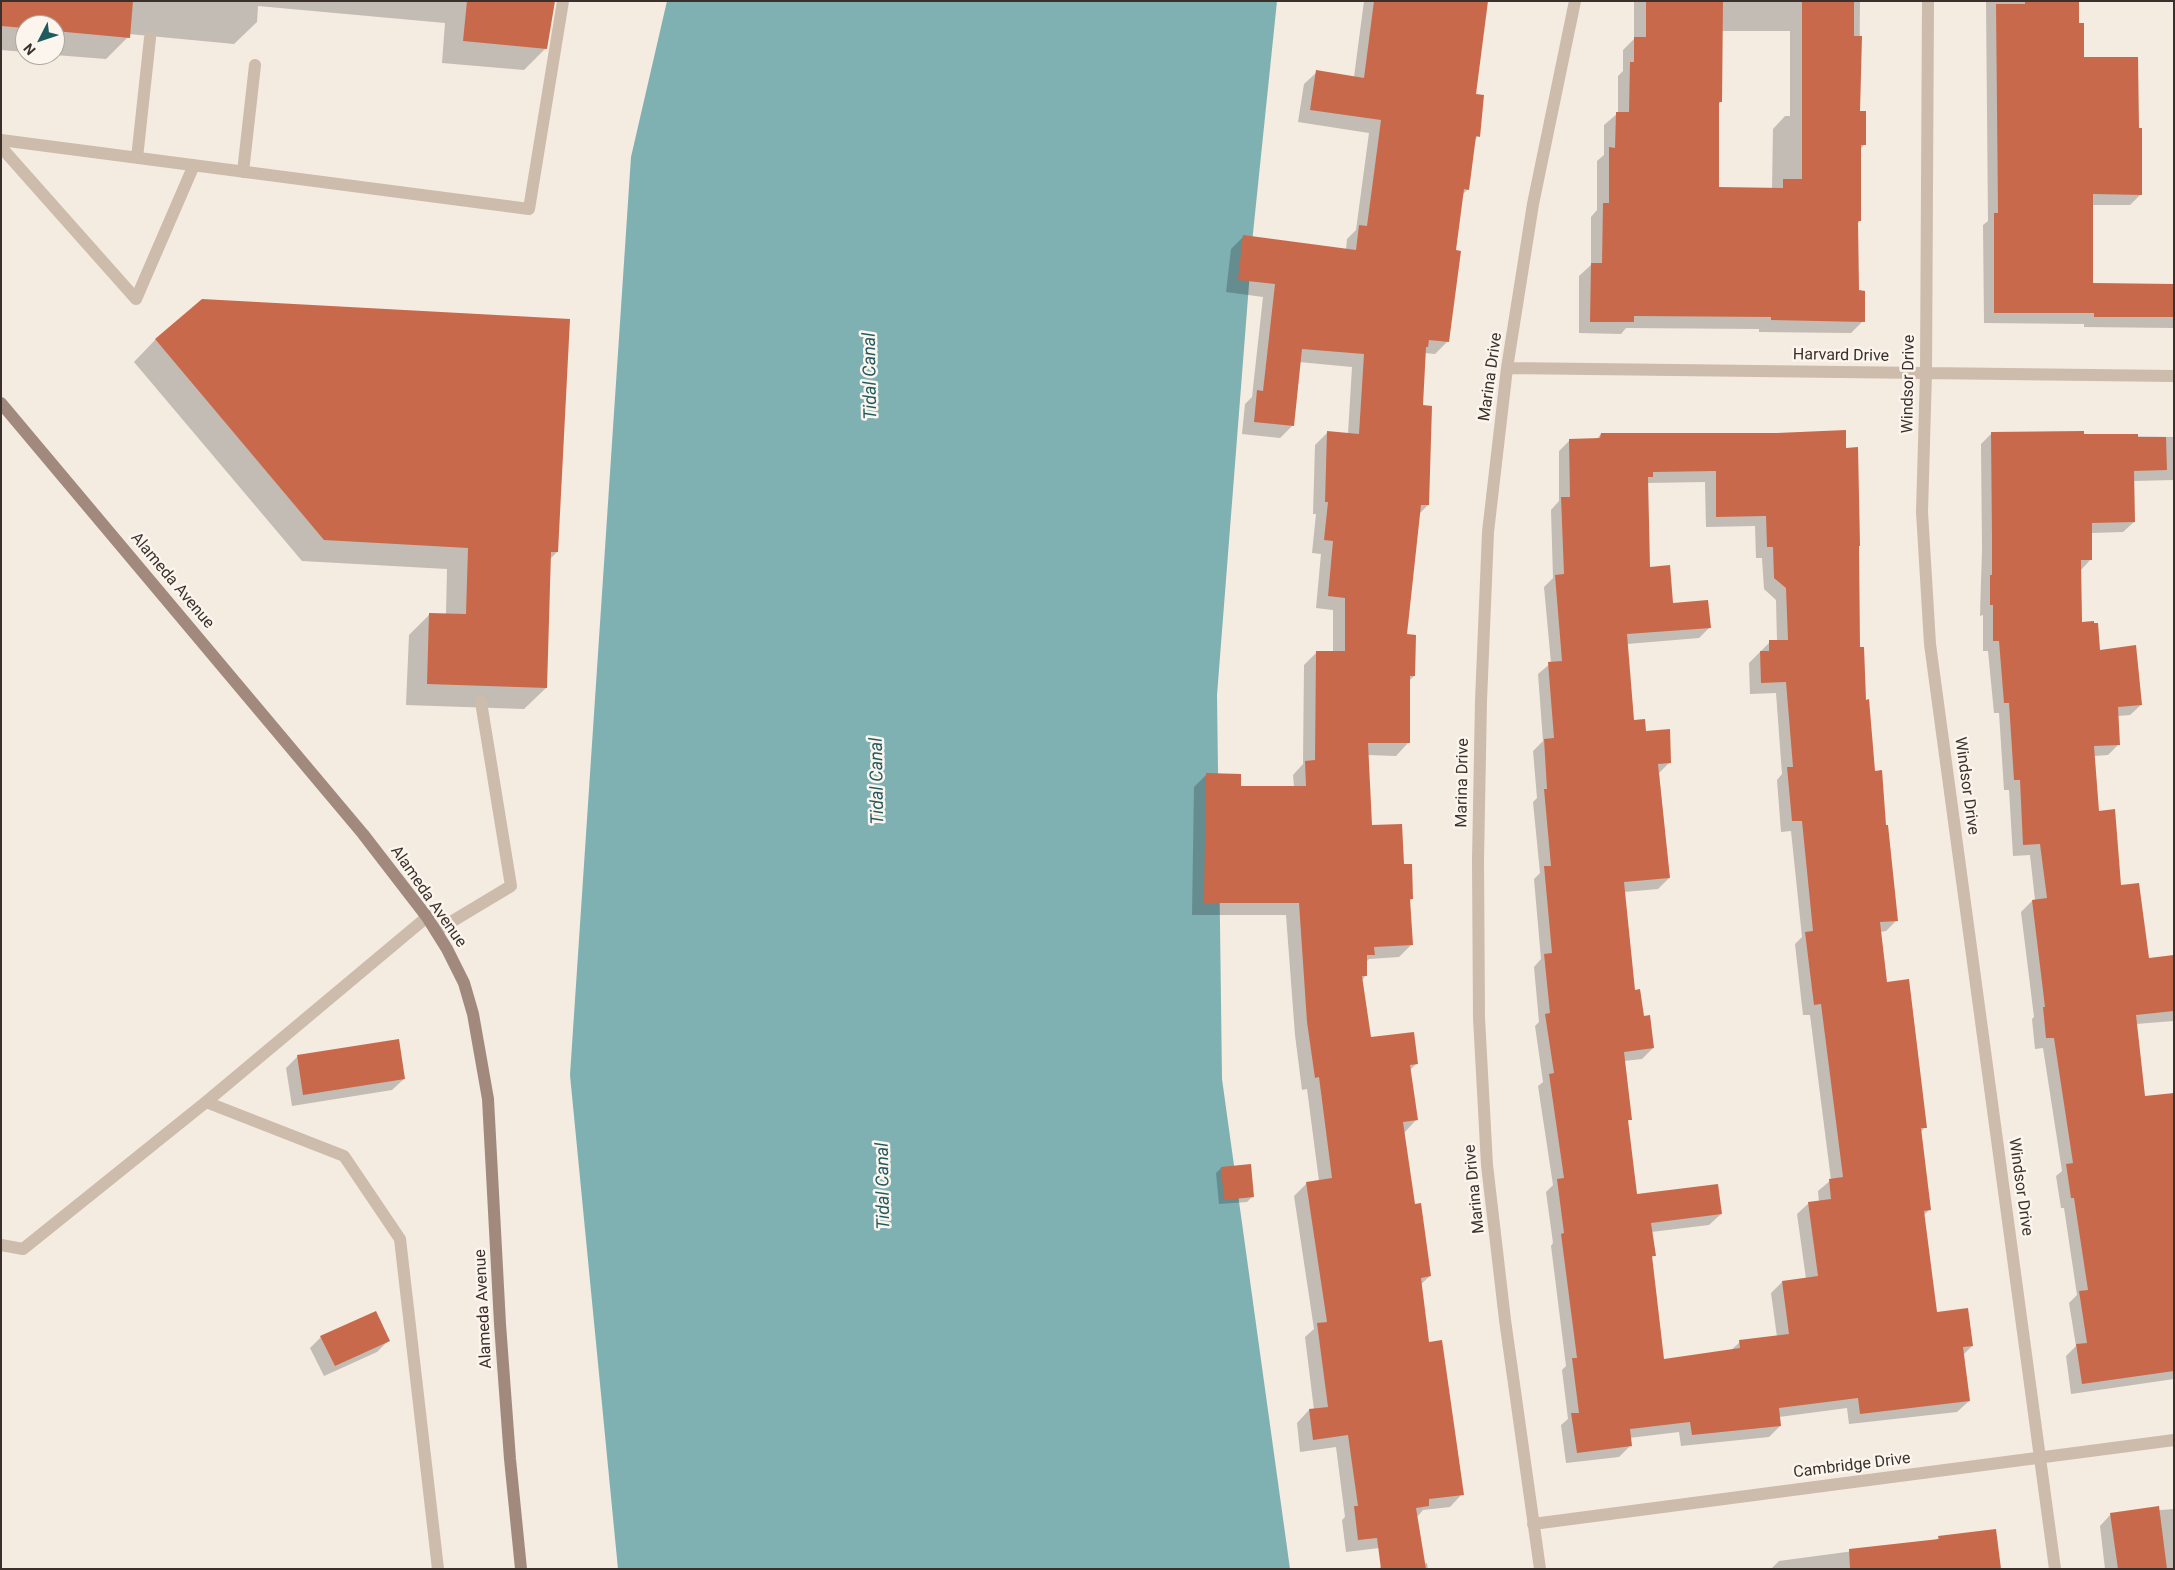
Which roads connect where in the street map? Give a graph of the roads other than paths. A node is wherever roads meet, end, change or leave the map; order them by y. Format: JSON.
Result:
{"nodes":[{"id":1,"x":563,"y":1,"type":"edge"},
{"id":2,"x":1574,"y":1,"type":"edge"},
{"id":3,"x":1928,"y":1,"type":"edge"},
{"id":4,"x":150,"y":38,"type":"dead end"},
{"id":5,"x":255,"y":65,"type":"dead end"},
{"id":6,"x":1,"y":140,"type":"edge"},
{"id":7,"x":1,"y":147,"type":"edge"},
{"id":8,"x":137,"y":158,"type":"junction"},
{"id":9,"x":194,"y":166,"type":"junction"},
{"id":10,"x":243,"y":172,"type":"junction"},
{"id":11,"x":1507,"y":368,"type":"junction"},
{"id":12,"x":1926,"y":373,"type":"junction"},
{"id":13,"x":2174,"y":376,"type":"edge"},
{"id":14,"x":1,"y":403,"type":"edge"},
{"id":15,"x":481,"y":702,"type":"dead end"},
{"id":16,"x":427,"y":917,"type":"junction"},
{"id":17,"x":436,"y":931,"type":"junction"},
{"id":18,"x":206,"y":1102,"type":"junction"},
{"id":19,"x":1,"y":1245,"type":"edge"},
{"id":20,"x":2174,"y":1440,"type":"edge"},
{"id":21,"x":2040,"y":1458,"type":"junction"},
{"id":22,"x":1533,"y":1524,"type":"junction"},
{"id":23,"x":438,"y":1569,"type":"edge"},
{"id":24,"x":521,"y":1569,"type":"edge"},
{"id":25,"x":1540,"y":1569,"type":"edge"},
{"id":26,"x":2055,"y":1569,"type":"edge"}],
"edges":[{"from":1,"to":10,"type":"street"},
{"from":2,"to":11,"type":"street","name":"Marina Drive"},
{"from":3,"to":12,"type":"street","name":"Windsor Drive"},
{"from":4,"to":8,"type":"street"},
{"from":5,"to":10,"type":"street"},
{"from":6,"to":8,"type":"street"},
{"from":7,"to":9,"type":"street"},
{"from":8,"to":9,"type":"street"},
{"from":9,"to":10,"type":"street"},
{"from":11,"to":12,"type":"street","name":"Harvard Drive"},
{"from":11,"to":22,"type":"street","name":"Marina Drive"},
{"from":12,"to":13,"type":"street","name":"Harvard Drive"},
{"from":12,"to":21,"type":"street","name":"Windsor Drive"},
{"from":14,"to":16,"type":"street","name":"Alameda Avenue"},
{"from":15,"to":17,"type":"street"},
{"from":16,"to":17,"type":"street","name":"Alameda Avenue"},
{"from":16,"to":18,"type":"street"},
{"from":17,"to":24,"type":"street","name":"Alameda Avenue"},
{"from":18,"to":19,"type":"street"},
{"from":18,"to":23,"type":"street"},
{"from":20,"to":21,"type":"street","name":"Cambridge Drive"},
{"from":21,"to":22,"type":"street","name":"Cambridge Drive"},
{"from":21,"to":26,"type":"street","name":"Windsor Drive"},
{"from":22,"to":25,"type":"street","name":"Marina Drive"}]}
